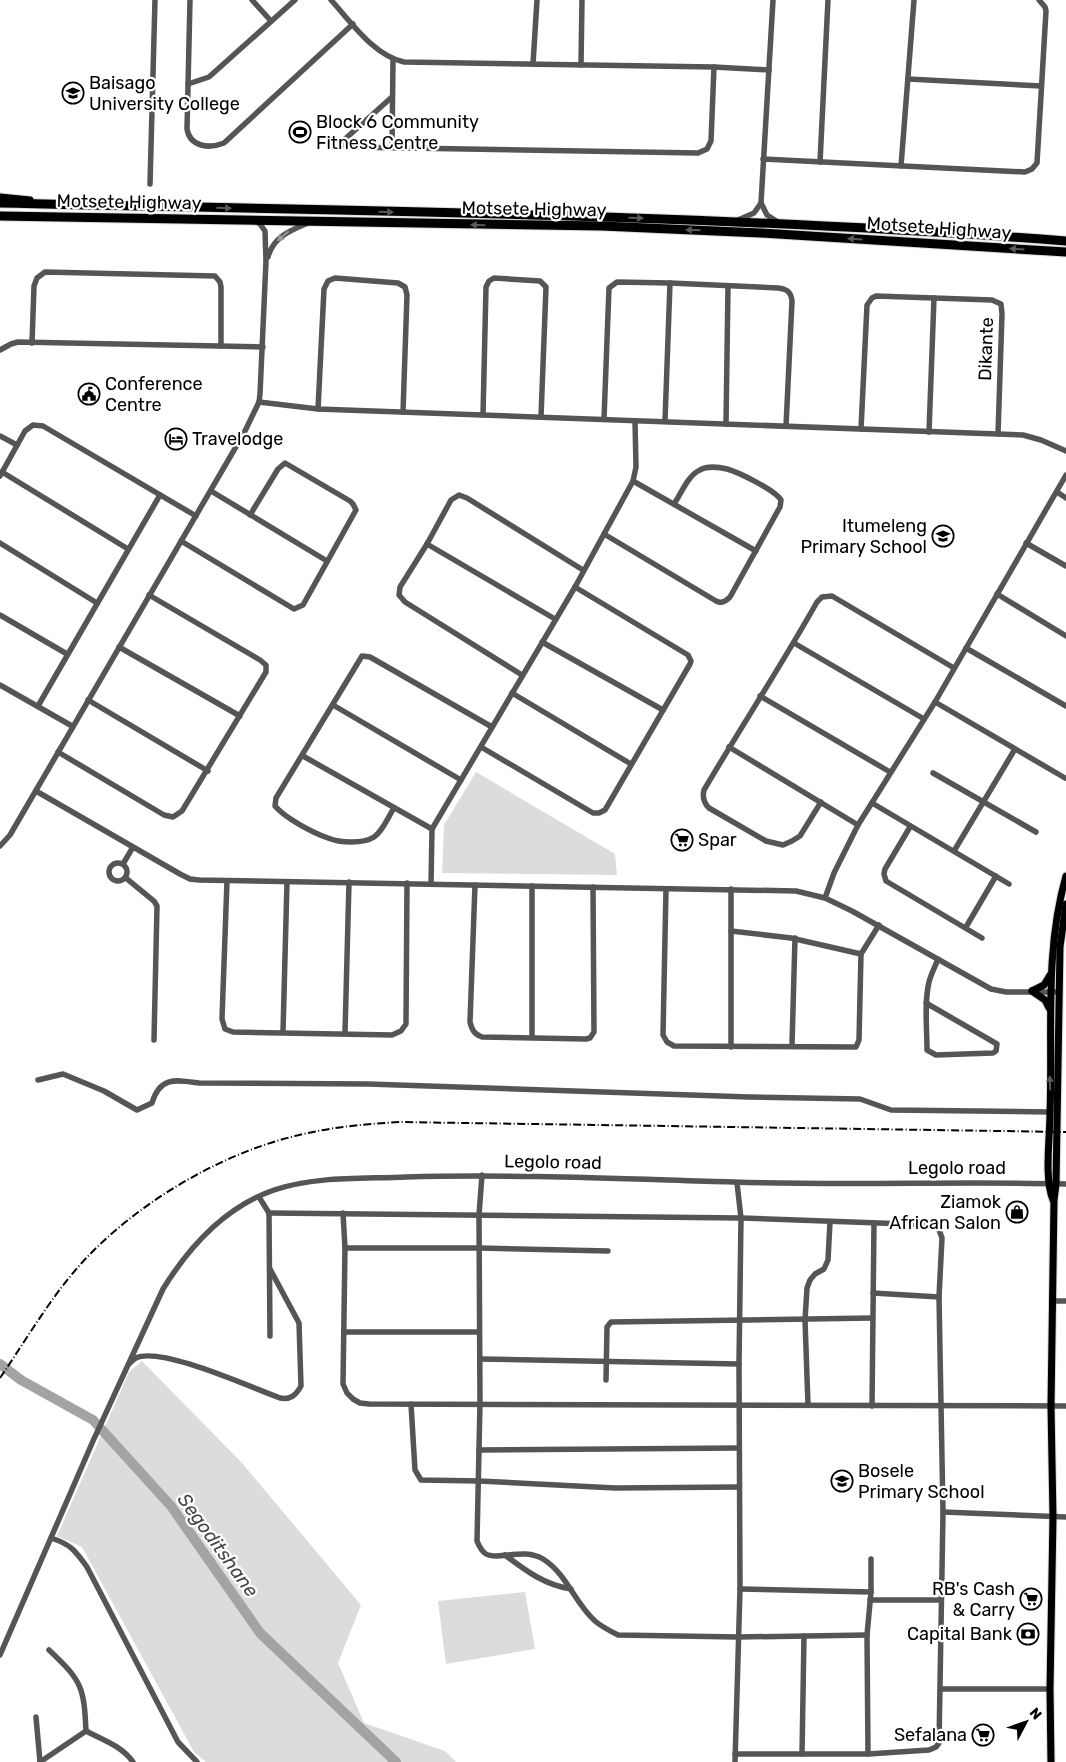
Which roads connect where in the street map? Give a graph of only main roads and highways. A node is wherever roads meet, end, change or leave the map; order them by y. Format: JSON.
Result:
{"nodes":[{"id":1,"x":0,"y":197,"type":"edge"},
{"id":2,"x":0,"y":203,"type":"edge"},
{"id":3,"x":96,"y":205,"type":"junction"},
{"id":4,"x":0,"y":217,"type":"edge"},
{"id":5,"x":1066,"y":241,"type":"edge"},
{"id":6,"x":1066,"y":252,"type":"edge"},
{"id":7,"x":1066,"y":876,"type":"edge"},
{"id":8,"x":1066,"y":904,"type":"edge"},
{"id":9,"x":1052,"y":972,"type":"junction"},
{"id":10,"x":1050,"y":1009,"type":"junction"},
{"id":11,"x":1052,"y":1184,"type":"junction"},
{"id":12,"x":1050,"y":1762,"type":"edge"}],
"edges":[{"from":1,"to":3,"type":"main road"},
{"from":2,"to":3,"type":"highway","name":"Motsete Highway"},
{"from":3,"to":5,"type":"highway","name":"Motsete Highway","one_way":true},
{"from":6,"to":4,"type":"highway","name":"Motsete Highway","one_way":true},
{"from":7,"to":9,"type":"main road"},
{"from":8,"to":11,"type":"main road"},
{"from":9,"to":10,"type":"main road"},
{"from":9,"to":10,"type":"main road"},
{"from":11,"to":10,"type":"main road","one_way":true},
{"from":11,"to":12,"type":"main road"}]}
